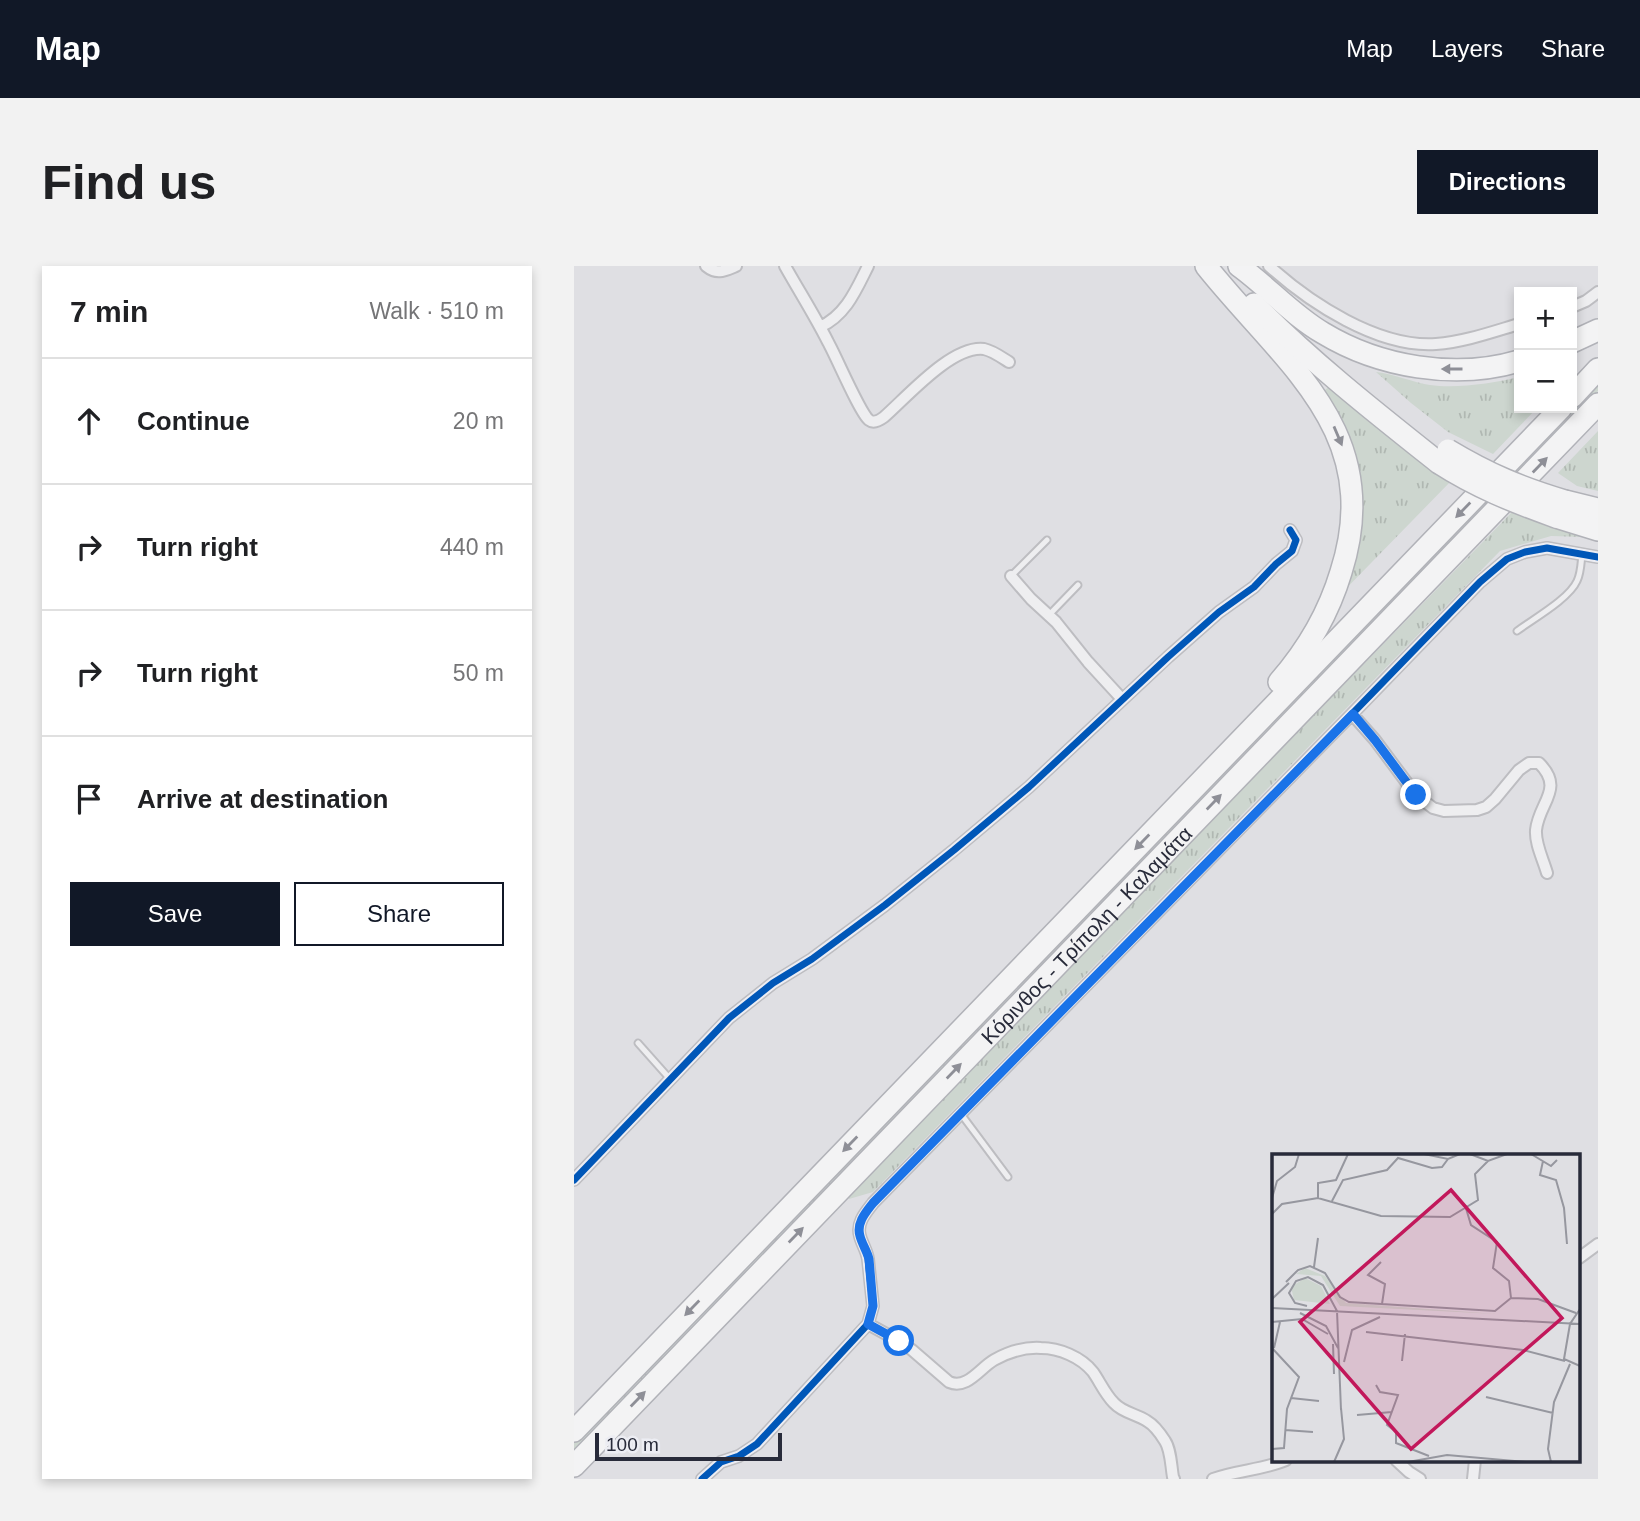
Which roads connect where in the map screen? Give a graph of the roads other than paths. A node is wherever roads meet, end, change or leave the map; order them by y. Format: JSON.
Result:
{"nodes":[{"id":1,"x":706,"y":266,"type":"edge"},
{"id":2,"x":736,"y":266,"type":"edge"},
{"id":3,"x":785,"y":266,"type":"edge"},
{"id":4,"x":868,"y":266,"type":"edge"},
{"id":5,"x":1206,"y":266,"type":"edge"},
{"id":6,"x":1215,"y":266,"type":"edge"},
{"id":7,"x":1238,"y":266,"type":"edge"},
{"id":8,"x":1269,"y":266,"type":"edge"},
{"id":9,"x":1598,"y":292,"type":"edge"},
{"id":10,"x":1577,"y":305,"type":"edge"},
{"id":11,"x":1514,"y":325,"type":"edge"},
{"id":12,"x":821,"y":327,"type":"junction"},
{"id":13,"x":1598,"y":330,"type":"edge"},
{"id":14,"x":1577,"y":340,"type":"edge"},
{"id":15,"x":1009,"y":362,"type":"dead end"},
{"id":16,"x":1514,"y":362,"type":"edge"},
{"id":17,"x":1598,"y":369,"type":"edge"},
{"id":18,"x":1577,"y":392,"type":"edge"},
{"id":19,"x":1598,"y":404,"type":"edge"},
{"id":20,"x":1556,"y":413,"type":"edge"},
{"id":21,"x":1444,"y":456,"type":"junction"},
{"id":22,"x":1560,"y":509,"type":"junction"},
{"id":23,"x":1598,"y":509,"type":"edge"},
{"id":24,"x":1290,"y":530,"type":"dead end"},
{"id":25,"x":1598,"y":530,"type":"edge"},
{"id":26,"x":1047,"y":540,"type":"dead end"},
{"id":27,"x":1582,"y":554,"type":"junction"},
{"id":28,"x":1598,"y":557,"type":"edge"},
{"id":29,"x":1012,"y":576,"type":"joint"},
{"id":30,"x":1078,"y":584,"type":"dead end"},
{"id":31,"x":1049,"y":615,"type":"junction"},
{"id":32,"x":1517,"y":631,"type":"dead end"},
{"id":33,"x":1122,"y":699,"type":"junction"},
{"id":34,"x":1353,"y":714,"type":"junction"},
{"id":35,"x":1207,"y":775,"type":"junction"},
{"id":36,"x":1547,"y":873,"type":"dead end"},
{"id":37,"x":638,"y":1042,"type":"dead end"},
{"id":38,"x":670,"y":1079,"type":"junction"},
{"id":39,"x":961,"y":1114,"type":"junction"},
{"id":40,"x":1008,"y":1177,"type":"dead end"},
{"id":41,"x":574,"y":1180,"type":"edge"},
{"id":42,"x":1598,"y":1244,"type":"edge"},
{"id":43,"x":1580,"y":1257,"type":"edge"},
{"id":44,"x":868,"y":1324,"type":"junction"},
{"id":45,"x":574,"y":1431,"type":"edge"},
{"id":46,"x":1281,"y":1462,"type":"edge"},
{"id":47,"x":1398,"y":1462,"type":"edge"},
{"id":48,"x":574,"y":1466,"type":"edge"},
{"id":49,"x":702,"y":1479,"type":"edge"},
{"id":50,"x":1174,"y":1479,"type":"edge"},
{"id":51,"x":1213,"y":1479,"type":"edge"},
{"id":52,"x":1420,"y":1479,"type":"edge"}],
"edges":[{"from":1,"to":2,"type":"street"},
{"from":3,"to":12,"type":"street"},
{"from":4,"to":12,"type":"street"},
{"from":5,"to":35,"type":"highway","one_way":true},
{"from":6,"to":21,"type":"highway"},
{"from":16,"to":7,"type":"highway","one_way":true},
{"from":7,"to":21,"type":"highway"},
{"from":8,"to":11,"type":"street"},
{"from":9,"to":10,"type":"street"},
{"from":12,"to":15,"type":"street"},
{"from":13,"to":14,"type":"highway"},
{"from":17,"to":18,"type":"highway"},
{"from":48,"to":19,"type":"highway","name":"Κόρινθος - Τρίπολη - Καλαμάτα","one_way":true},
{"from":20,"to":35,"type":"highway","name":"Κόρινθος - Τρίπολη - Καλαμάτα","one_way":true},
{"from":21,"to":22,"type":"highway","bridge":true},
{"from":22,"to":23,"type":"highway"},
{"from":22,"to":25,"type":"highway"},
{"from":24,"to":33,"type":"street"},
{"from":26,"to":29,"type":"lane"},
{"from":27,"to":28,"type":"street"},
{"from":27,"to":32,"type":"lane"},
{"from":27,"to":34,"type":"street"},
{"from":29,"to":31,"type":"street"},
{"from":30,"to":31,"type":"lane"},
{"from":31,"to":33,"type":"street"},
{"from":33,"to":38,"type":"street"},
{"from":34,"to":36,"type":"street"},
{"from":34,"to":39,"type":"street"},
{"from":35,"to":45,"type":"highway","name":"Κόρινθος - Τρίπολη - Καλαμάτα","one_way":true},
{"from":37,"to":38,"type":"lane"},
{"from":38,"to":41,"type":"street"},
{"from":39,"to":40,"type":"lane"},
{"from":39,"to":44,"type":"street"},
{"from":42,"to":43,"type":"street"},
{"from":44,"to":49,"type":"street"},
{"from":44,"to":50,"type":"street"},
{"from":46,"to":51,"type":"street"},
{"from":47,"to":52,"type":"street"}]}
